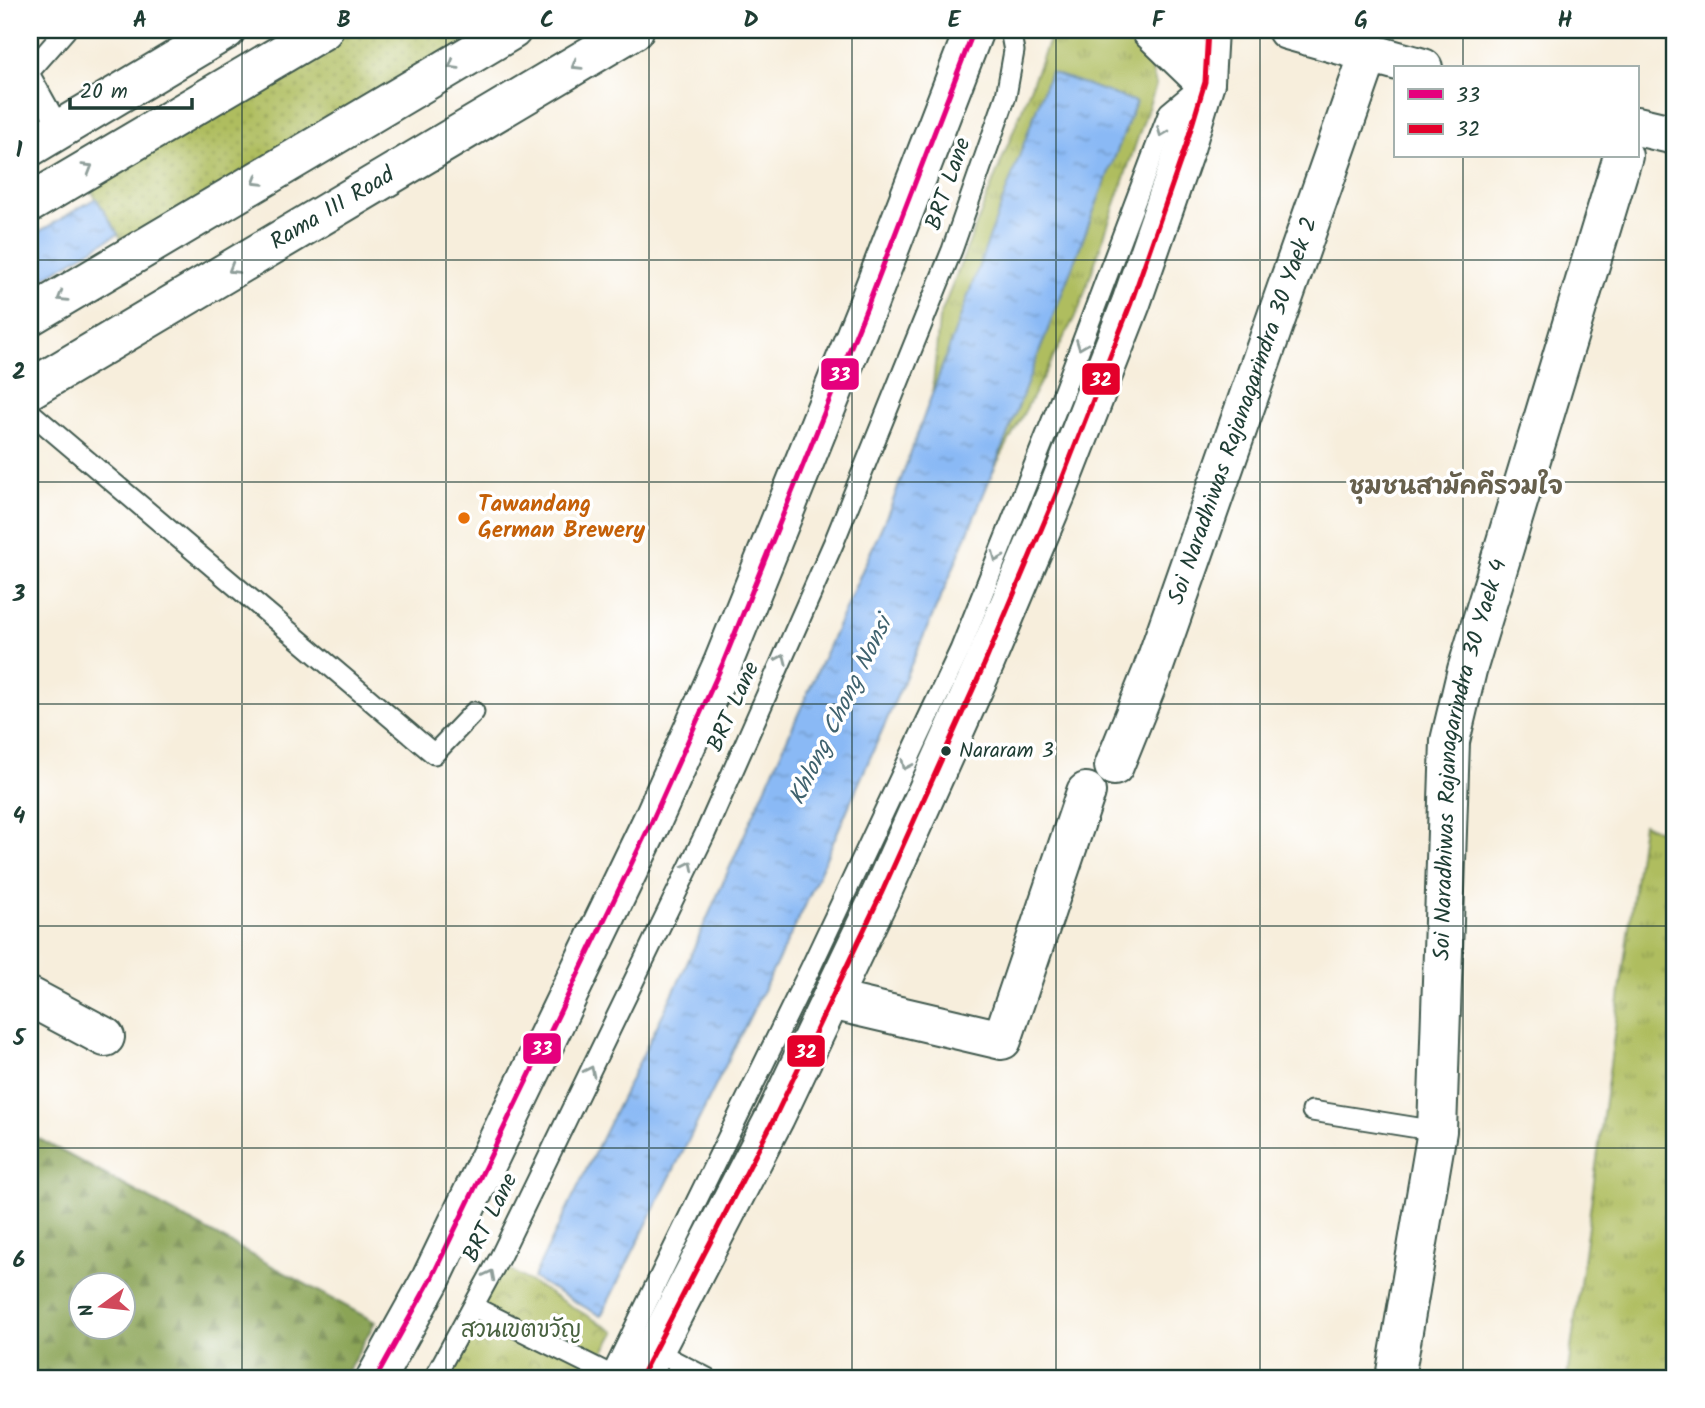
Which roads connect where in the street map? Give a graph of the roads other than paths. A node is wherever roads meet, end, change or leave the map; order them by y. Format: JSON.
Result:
{"nodes":[{"id":1,"x":66,"y":30,"type":"edge"},
{"id":2,"x":323,"y":30,"type":"edge"},
{"id":3,"x":512,"y":30,"type":"edge"},
{"id":4,"x":634,"y":30,"type":"edge"},
{"id":5,"x":974,"y":30,"type":"edge"},
{"id":6,"x":1010,"y":30,"type":"edge"},
{"id":7,"x":1151,"y":30,"type":"edge"},
{"id":8,"x":1208,"y":30,"type":"edge"},
{"id":9,"x":1287,"y":30,"type":"edge"},
{"id":10,"x":218,"y":31,"type":"edge"},
{"id":11,"x":1369,"y":54,"type":"junction"},
{"id":12,"x":1415,"y":66,"type":"edge"},
{"id":13,"x":30,"y":73,"type":"edge"},
{"id":14,"x":1205,"y":82,"type":"junction"},
{"id":15,"x":1638,"y":126,"type":"edge"},
{"id":16,"x":1675,"y":135,"type":"edge"},
{"id":17,"x":45,"y":138,"type":"edge"},
{"id":18,"x":1622,"y":158,"type":"edge"},
{"id":19,"x":30,"y":203,"type":"edge"},
{"id":20,"x":30,"y":316,"type":"edge"},
{"id":21,"x":30,"y":389,"type":"edge"},
{"id":22,"x":30,"y":412,"type":"edge"},
{"id":23,"x":474,"y":712,"type":"dead end"},
{"id":24,"x":1114,"y":766,"type":"dead end"},
{"id":25,"x":1086,"y":792,"type":"dead end"},
{"id":26,"x":30,"y":997,"type":"edge"},
{"id":27,"x":831,"y":1000,"type":"junction"},
{"id":28,"x":105,"y":1037,"type":"dead end"},
{"id":29,"x":1312,"y":1111,"type":"dead end"},
{"id":30,"x":1437,"y":1131,"type":"junction"},
{"id":31,"x":474,"y":1307,"type":"junction"},
{"id":32,"x":629,"y":1371,"type":"edge"},
{"id":33,"x":376,"y":1378,"type":"edge"},
{"id":34,"x":434,"y":1378,"type":"edge"},
{"id":35,"x":707,"y":1378,"type":"edge"},
{"id":36,"x":1395,"y":1378,"type":"edge"}],
"edges":[{"from":1,"to":13,"type":"lane"},
{"from":19,"to":2,"type":"main road","one_way":true},
{"from":3,"to":20,"type":"main road","one_way":true},
{"from":4,"to":21,"type":"main road","name":"Rama III Road","one_way":true},
{"from":5,"to":33,"type":"main road"},
{"from":31,"to":6,"type":"lane","name":"BRT Lane","one_way":true},
{"from":7,"to":14,"type":"main road"},
{"from":8,"to":14,"type":"main road"},
{"from":9,"to":11,"type":"main road"},
{"from":10,"to":17,"type":"main road"},
{"from":11,"to":12,"type":"main road"},
{"from":11,"to":24,"type":"main road","name":"Soi Naradhiwas Rajanagarindra 30 Yaek 2"},
{"from":13,"to":17,"type":"lane"},
{"from":14,"to":27,"type":"main road"},
{"from":14,"to":32,"type":"lane","one_way":true},
{"from":15,"to":16,"type":"main road"},
{"from":18,"to":30,"type":"main road","name":"Soi Naradhiwas Rajanagarindra 30 Yaek 4"},
{"from":22,"to":23,"type":"lane"},
{"from":25,"to":27,"type":"main road"},
{"from":26,"to":28,"type":"main road"},
{"from":27,"to":32,"type":"main road"},
{"from":29,"to":30,"type":"lane"},
{"from":30,"to":36,"type":"main road","name":"Soi Naradhiwas Rajanagarindra 30 Yaek 4"},
{"from":31,"to":32,"type":"lane"},
{"from":31,"to":34,"type":"lane","name":"BRT Lane"},
{"from":32,"to":35,"type":"lane"}]}
